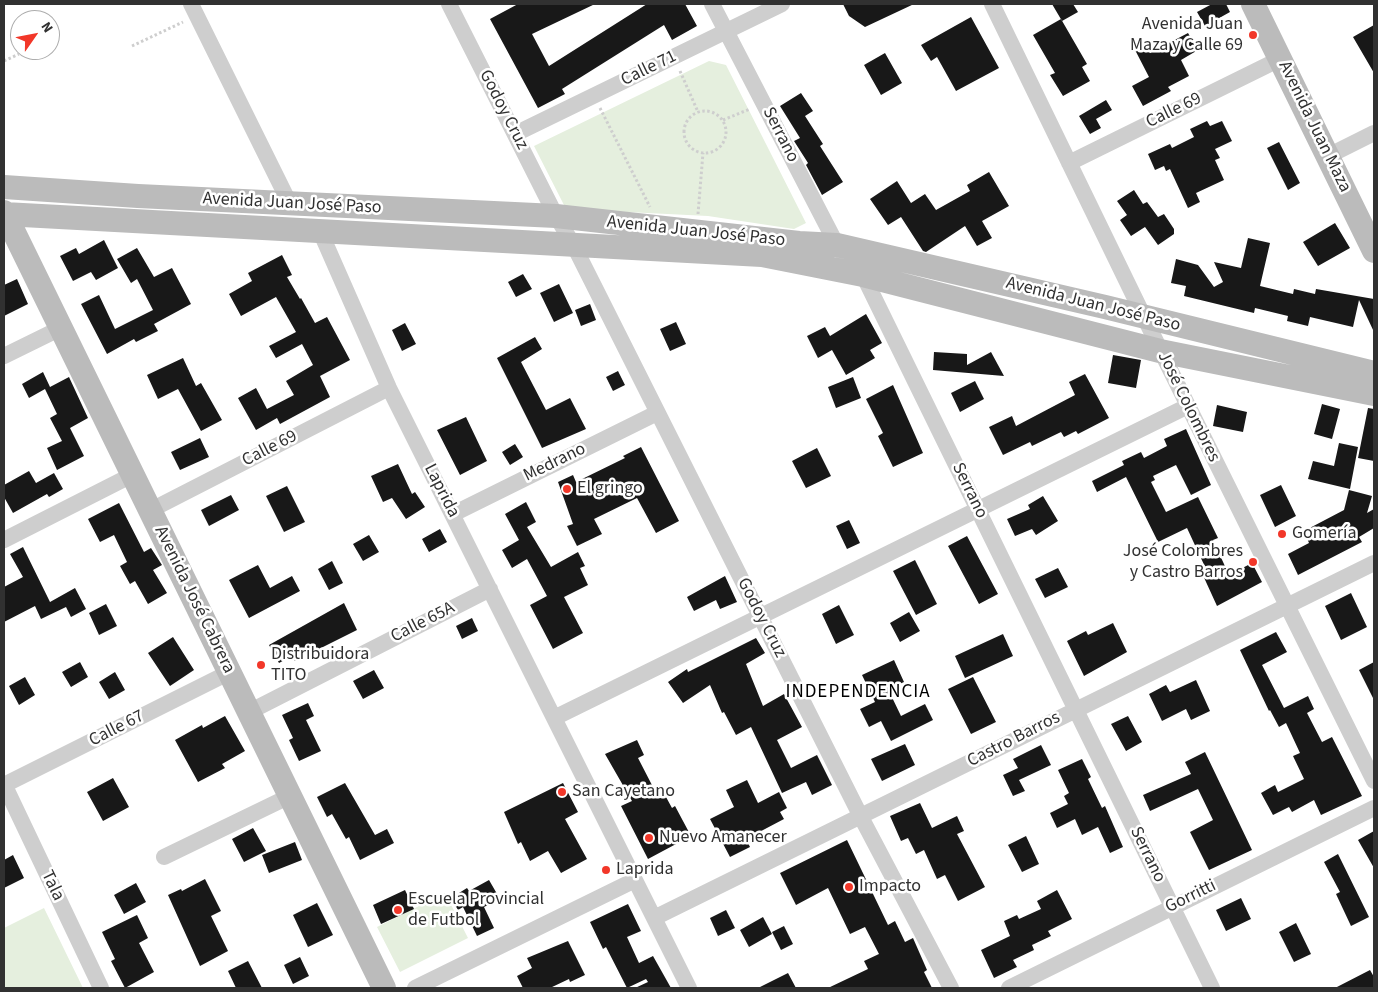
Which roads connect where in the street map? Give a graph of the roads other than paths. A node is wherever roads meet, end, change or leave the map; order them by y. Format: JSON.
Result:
{"nodes":[{"id":1,"x":449,"y":4,"type":"edge"},
{"id":2,"x":712,"y":4,"type":"edge"},
{"id":3,"x":782,"y":4,"type":"edge"},
{"id":4,"x":992,"y":4,"type":"edge"},
{"id":5,"x":1253,"y":4,"type":"edge"},
{"id":6,"x":194,"y":9,"type":"edge"},
{"id":7,"x":726,"y":31,"type":"junction"},
{"id":8,"x":1280,"y":59,"type":"junction"},
{"id":9,"x":1374,"y":133,"type":"edge"},
{"id":10,"x":515,"y":134,"type":"junction"},
{"id":11,"x":1328,"y":156,"type":"junction"},
{"id":12,"x":1069,"y":163,"type":"junction"},
{"id":13,"x":4,"y":187,"type":"edge"},
{"id":14,"x":290,"y":204,"type":"junction"},
{"id":15,"x":4,"y":214,"type":"edge"},
{"id":16,"x":556,"y":216,"type":"junction"},
{"id":17,"x":320,"y":231,"type":"junction"},
{"id":18,"x":837,"y":245,"type":"junction"},
{"id":19,"x":574,"y":246,"type":"junction"},
{"id":20,"x":1374,"y":251,"type":"edge"},
{"id":21,"x":863,"y":275,"type":"junction"},
{"id":22,"x":1144,"y":317,"type":"junction"},
{"id":23,"x":62,"y":328,"type":"junction"},
{"id":24,"x":1160,"y":351,"type":"junction"},
{"id":25,"x":4,"y":356,"type":"edge"},
{"id":26,"x":1374,"y":373,"type":"edge"},
{"id":27,"x":389,"y":388,"type":"junction"},
{"id":28,"x":1374,"y":394,"type":"edge"},
{"id":29,"x":1188,"y":406,"type":"junction"},
{"id":30,"x":658,"y":413,"type":"junction"},
{"id":31,"x":134,"y":474,"type":"junction"},
{"id":32,"x":978,"y":509,"type":"junction"},
{"id":33,"x":151,"y":510,"type":"junction"},
{"id":34,"x":452,"y":514,"type":"junction"},
{"id":35,"x":4,"y":540,"type":"edge"},
{"id":36,"x":1374,"y":563,"type":"edge"},
{"id":37,"x":490,"y":590,"type":"junction"},
{"id":38,"x":1287,"y":606,"type":"junction"},
{"id":39,"x":761,"y":616,"type":"junction"},
{"id":40,"x":230,"y":672,"type":"junction"},
{"id":41,"x":1075,"y":709,"type":"junction"},
{"id":42,"x":249,"y":712,"type":"junction"},
{"id":43,"x":554,"y":718,"type":"junction"},
{"id":44,"x":1374,"y":780,"type":"edge"},
{"id":45,"x":4,"y":785,"type":"edge"},
{"id":46,"x":290,"y":796,"type":"junction"},
{"id":47,"x":1374,"y":808,"type":"edge"},
{"id":48,"x":861,"y":817,"type":"junction"},
{"id":49,"x":164,"y":857,"type":"dead end"},
{"id":50,"x":635,"y":880,"type":"junction"},
{"id":51,"x":1172,"y":907,"type":"junction"},
{"id":52,"x":654,"y":918,"type":"junction"},
{"id":53,"x":101,"y":988,"type":"edge"},
{"id":54,"x":384,"y":988,"type":"edge"},
{"id":55,"x":416,"y":988,"type":"edge"},
{"id":56,"x":689,"y":988,"type":"edge"},
{"id":57,"x":951,"y":988,"type":"edge"},
{"id":58,"x":1009,"y":988,"type":"edge"},
{"id":59,"x":1212,"y":988,"type":"edge"}],
"edges":[{"from":1,"to":10,"type":"street","name":"Godoy Cruz"},
{"from":2,"to":7,"type":"street","name":"Serrano"},
{"from":3,"to":7,"type":"street","name":"Calle 71"},
{"from":4,"to":12,"type":"street","name":"José Colombres"},
{"from":5,"to":8,"type":"main road","name":"Avenida Juan Maza"},
{"from":6,"to":14,"type":"street"},
{"from":7,"to":10,"type":"street","name":"Calle 71"},
{"from":7,"to":18,"type":"street","name":"Serrano"},
{"from":8,"to":11,"type":"main road","name":"Avenida Juan Maza"},
{"from":8,"to":12,"type":"street","name":"Calle 69"},
{"from":9,"to":11,"type":"street"},
{"from":10,"to":16,"type":"street","name":"Godoy Cruz"},
{"from":11,"to":20,"type":"main road","name":"Avenida Juan Maza"},
{"from":12,"to":22,"type":"street","name":"José Colombres"},
{"from":13,"to":14,"type":"main road","name":"Avenida Juan José Paso"},
{"from":14,"to":16,"type":"main road","name":"Avenida Juan José Paso"},
{"from":15,"to":17,"type":"main road","name":"Avenida Juan José Paso"},
{"from":15,"to":23,"type":"main road","name":"Avenida José Cabrera"},
{"from":16,"to":18,"type":"main road","name":"Avenida Juan José Paso"},
{"from":16,"to":19,"type":"street","name":"Godoy Cruz"},
{"from":17,"to":19,"type":"main road","name":"Avenida Juan José Paso"},
{"from":17,"to":27,"type":"street","name":"Laprida"},
{"from":18,"to":21,"type":"street","name":"Serrano"},
{"from":18,"to":22,"type":"main road","name":"Avenida Juan José Paso"},
{"from":19,"to":21,"type":"main road","name":"Avenida Juan José Paso"},
{"from":19,"to":30,"type":"street","name":"Godoy Cruz"},
{"from":21,"to":24,"type":"main road","name":"Avenida Juan José Paso"},
{"from":21,"to":32,"type":"street","name":"Serrano"},
{"from":22,"to":24,"type":"street","name":"José Colombres"},
{"from":22,"to":26,"type":"main road","name":"Avenida Juan José Paso"},
{"from":23,"to":25,"type":"street"},
{"from":23,"to":31,"type":"main road","name":"Avenida José Cabrera"},
{"from":24,"to":28,"type":"main road","name":"Avenida Juan José Paso"},
{"from":24,"to":29,"type":"street","name":"José Colombres"},
{"from":27,"to":33,"type":"street","name":"Calle 69"},
{"from":27,"to":34,"type":"street","name":"Laprida"},
{"from":29,"to":32,"type":"street"},
{"from":29,"to":38,"type":"street","name":"José Colombres"},
{"from":30,"to":34,"type":"street","name":"Medrano"},
{"from":30,"to":39,"type":"street","name":"Godoy Cruz"},
{"from":31,"to":33,"type":"main road","name":"Avenida José Cabrera"},
{"from":31,"to":35,"type":"street"},
{"from":32,"to":39,"type":"street"},
{"from":32,"to":41,"type":"street","name":"Serrano"},
{"from":33,"to":40,"type":"main road","name":"Avenida José Cabrera"},
{"from":34,"to":37,"type":"street","name":"Laprida"},
{"from":36,"to":38,"type":"street","name":"Castro Barros"},
{"from":37,"to":42,"type":"street","name":"Calle 65A"},
{"from":37,"to":43,"type":"street","name":"Laprida"},
{"from":38,"to":41,"type":"street","name":"Castro Barros"},
{"from":38,"to":44,"type":"street","name":"José Colombres"},
{"from":39,"to":43,"type":"street"},
{"from":39,"to":48,"type":"street","name":"Godoy Cruz"},
{"from":40,"to":42,"type":"main road","name":"Avenida José Cabrera"},
{"from":40,"to":45,"type":"street","name":"Calle 67"},
{"from":41,"to":48,"type":"street","name":"Castro Barros"},
{"from":41,"to":51,"type":"street","name":"Serrano"},
{"from":42,"to":46,"type":"main road","name":"Avenida José Cabrera"},
{"from":43,"to":50,"type":"street","name":"Laprida"},
{"from":45,"to":53,"type":"street","name":"Tala"},
{"from":46,"to":49,"type":"street"},
{"from":46,"to":54,"type":"main road","name":"Avenida José Cabrera"},
{"from":47,"to":51,"type":"street","name":"Gorritti"},
{"from":48,"to":52,"type":"street","name":"Castro Barros"},
{"from":48,"to":57,"type":"street","name":"Godoy Cruz"},
{"from":50,"to":52,"type":"street","name":"Laprida"},
{"from":50,"to":55,"type":"street"},
{"from":51,"to":58,"type":"street","name":"Gorritti"},
{"from":51,"to":59,"type":"street","name":"Serrano"},
{"from":52,"to":56,"type":"street","name":"Laprida"}]}
